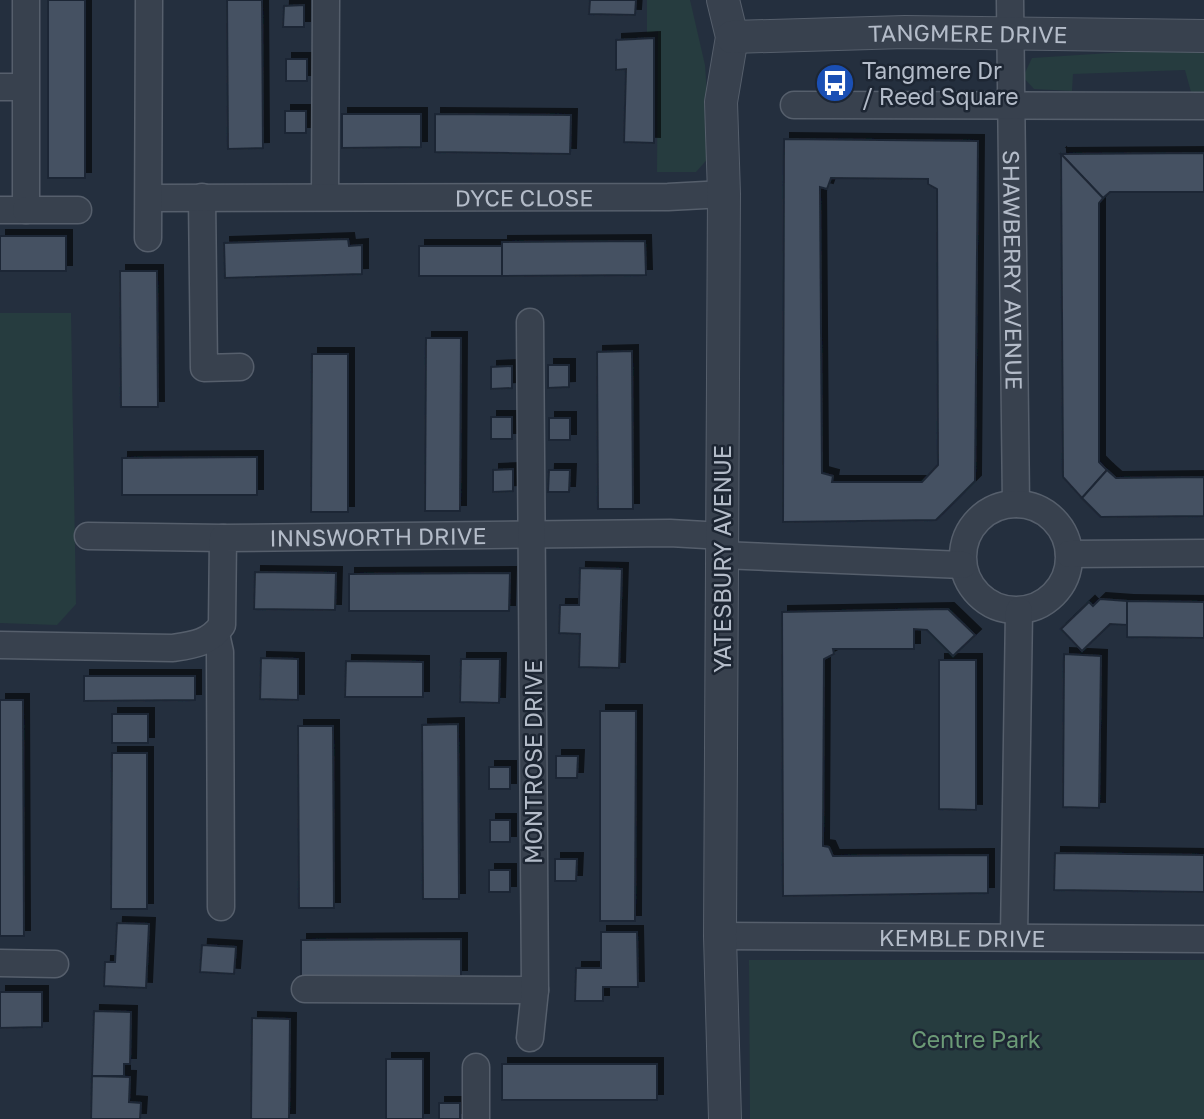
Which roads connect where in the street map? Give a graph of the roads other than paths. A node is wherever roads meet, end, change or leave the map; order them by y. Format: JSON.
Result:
{"nodes":[{"id":1,"x":26,"y":0,"type":"edge"},
{"id":2,"x":149,"y":0,"type":"edge"},
{"id":3,"x":326,"y":0,"type":"edge"},
{"id":4,"x":723,"y":0,"type":"edge"},
{"id":5,"x":1010,"y":0,"type":"edge"},
{"id":6,"x":1008,"y":34,"type":"junction"},
{"id":7,"x":1204,"y":36,"type":"edge"},
{"id":8,"x":732,"y":37,"type":"junction"},
{"id":9,"x":13,"y":87,"type":"edge"},
{"id":10,"x":794,"y":105,"type":"dead end"},
{"id":11,"x":1011,"y":106,"type":"junction"},
{"id":12,"x":1204,"y":106,"type":"edge"},
{"id":13,"x":724,"y":194,"type":"junction"},
{"id":14,"x":202,"y":197,"type":"junction"},
{"id":15,"x":325,"y":197,"type":"junction"},
{"id":16,"x":150,"y":198,"type":"junction"},
{"id":17,"x":13,"y":210,"type":"edge"},
{"id":18,"x":78,"y":210,"type":"dead end"},
{"id":19,"x":148,"y":238,"type":"dead end"},
{"id":20,"x":530,"y":322,"type":"dead end"},
{"id":21,"x":240,"y":367,"type":"dead end"},
{"id":22,"x":1016,"y":504,"type":"junction"},
{"id":23,"x":532,"y":534,"type":"junction"},
{"id":24,"x":88,"y":536,"type":"dead end"},
{"id":25,"x":223,"y":538,"type":"junction"},
{"id":26,"x":722,"y":545,"type":"junction"},
{"id":27,"x":1204,"y":553,"type":"edge"},
{"id":28,"x":1069,"y":554,"type":"junction"},
{"id":29,"x":963,"y":565,"type":"junction"},
{"id":30,"x":1019,"y":611,"type":"junction"},
{"id":31,"x":216,"y":634,"type":"junction"},
{"id":32,"x":0,"y":645,"type":"edge"},
{"id":33,"x":221,"y":907,"type":"dead end"},
{"id":34,"x":720,"y":936,"type":"junction"},
{"id":35,"x":1014,"y":937,"type":"junction"},
{"id":36,"x":1204,"y":939,"type":"edge"},
{"id":37,"x":0,"y":963,"type":"edge"},
{"id":38,"x":55,"y":964,"type":"dead end"},
{"id":39,"x":305,"y":989,"type":"dead end"},
{"id":40,"x":535,"y":990,"type":"junction"},
{"id":41,"x":530,"y":1038,"type":"dead end"},
{"id":42,"x":475,"y":1067,"type":"dead end"},
{"id":43,"x":476,"y":1119,"type":"edge"},
{"id":44,"x":725,"y":1119,"type":"edge"}],
"edges":[{"from":1,"to":9,"type":"street"},
{"from":2,"to":16,"type":"street"},
{"from":3,"to":15,"type":"street"},
{"from":4,"to":8,"type":"street","name":"YATESBURY AVENUE"},
{"from":5,"to":6,"type":"street","name":"SHAWBERRY AVENUE"},
{"from":6,"to":7,"type":"street","name":"TANGMERE DRIVE"},
{"from":6,"to":8,"type":"street","name":"TANGMERE DRIVE"},
{"from":6,"to":11,"type":"street","name":"SHAWBERRY AVENUE"},
{"from":8,"to":13,"type":"street","name":"YATESBURY AVENUE"},
{"from":9,"to":17,"type":"street"},
{"from":10,"to":11,"type":"street"},
{"from":11,"to":12,"type":"street"},
{"from":11,"to":22,"type":"street","name":"SHAWBERRY AVENUE"},
{"from":13,"to":15,"type":"street","name":"DYCE CLOSE"},
{"from":13,"to":26,"type":"street","name":"YATESBURY AVENUE"},
{"from":14,"to":15,"type":"street","name":"DYCE CLOSE"},
{"from":14,"to":16,"type":"street","name":"DYCE CLOSE"},
{"from":14,"to":21,"type":"street"},
{"from":16,"to":19,"type":"street"},
{"from":17,"to":18,"type":"street"},
{"from":20,"to":23,"type":"street"},
{"from":22,"to":28,"type":"street"},
{"from":22,"to":29,"type":"street"},
{"from":23,"to":25,"type":"street","name":"INNSWORTH DRIVE"},
{"from":23,"to":26,"type":"street","name":"INNSWORTH DRIVE"},
{"from":23,"to":40,"type":"street","name":"MONTROSE DRIVE"},
{"from":24,"to":25,"type":"street","name":"INNSWORTH DRIVE"},
{"from":25,"to":31,"type":"street"},
{"from":26,"to":29,"type":"street","name":"INNSWORTH DRIVE"},
{"from":26,"to":34,"type":"street","name":"YATESBURY AVENUE"},
{"from":27,"to":28,"type":"street"},
{"from":28,"to":30,"type":"street"},
{"from":29,"to":30,"type":"street"},
{"from":30,"to":35,"type":"street"},
{"from":31,"to":32,"type":"street"},
{"from":31,"to":33,"type":"street"},
{"from":34,"to":35,"type":"street","name":"KEMBLE DRIVE"},
{"from":34,"to":44,"type":"street","name":"YATESBURY AVENUE"},
{"from":35,"to":36,"type":"street","name":"KEMBLE DRIVE"},
{"from":37,"to":38,"type":"street"},
{"from":39,"to":40,"type":"street"},
{"from":40,"to":41,"type":"street","name":"MONTROSE DRIVE"},
{"from":42,"to":43,"type":"street"}]}
